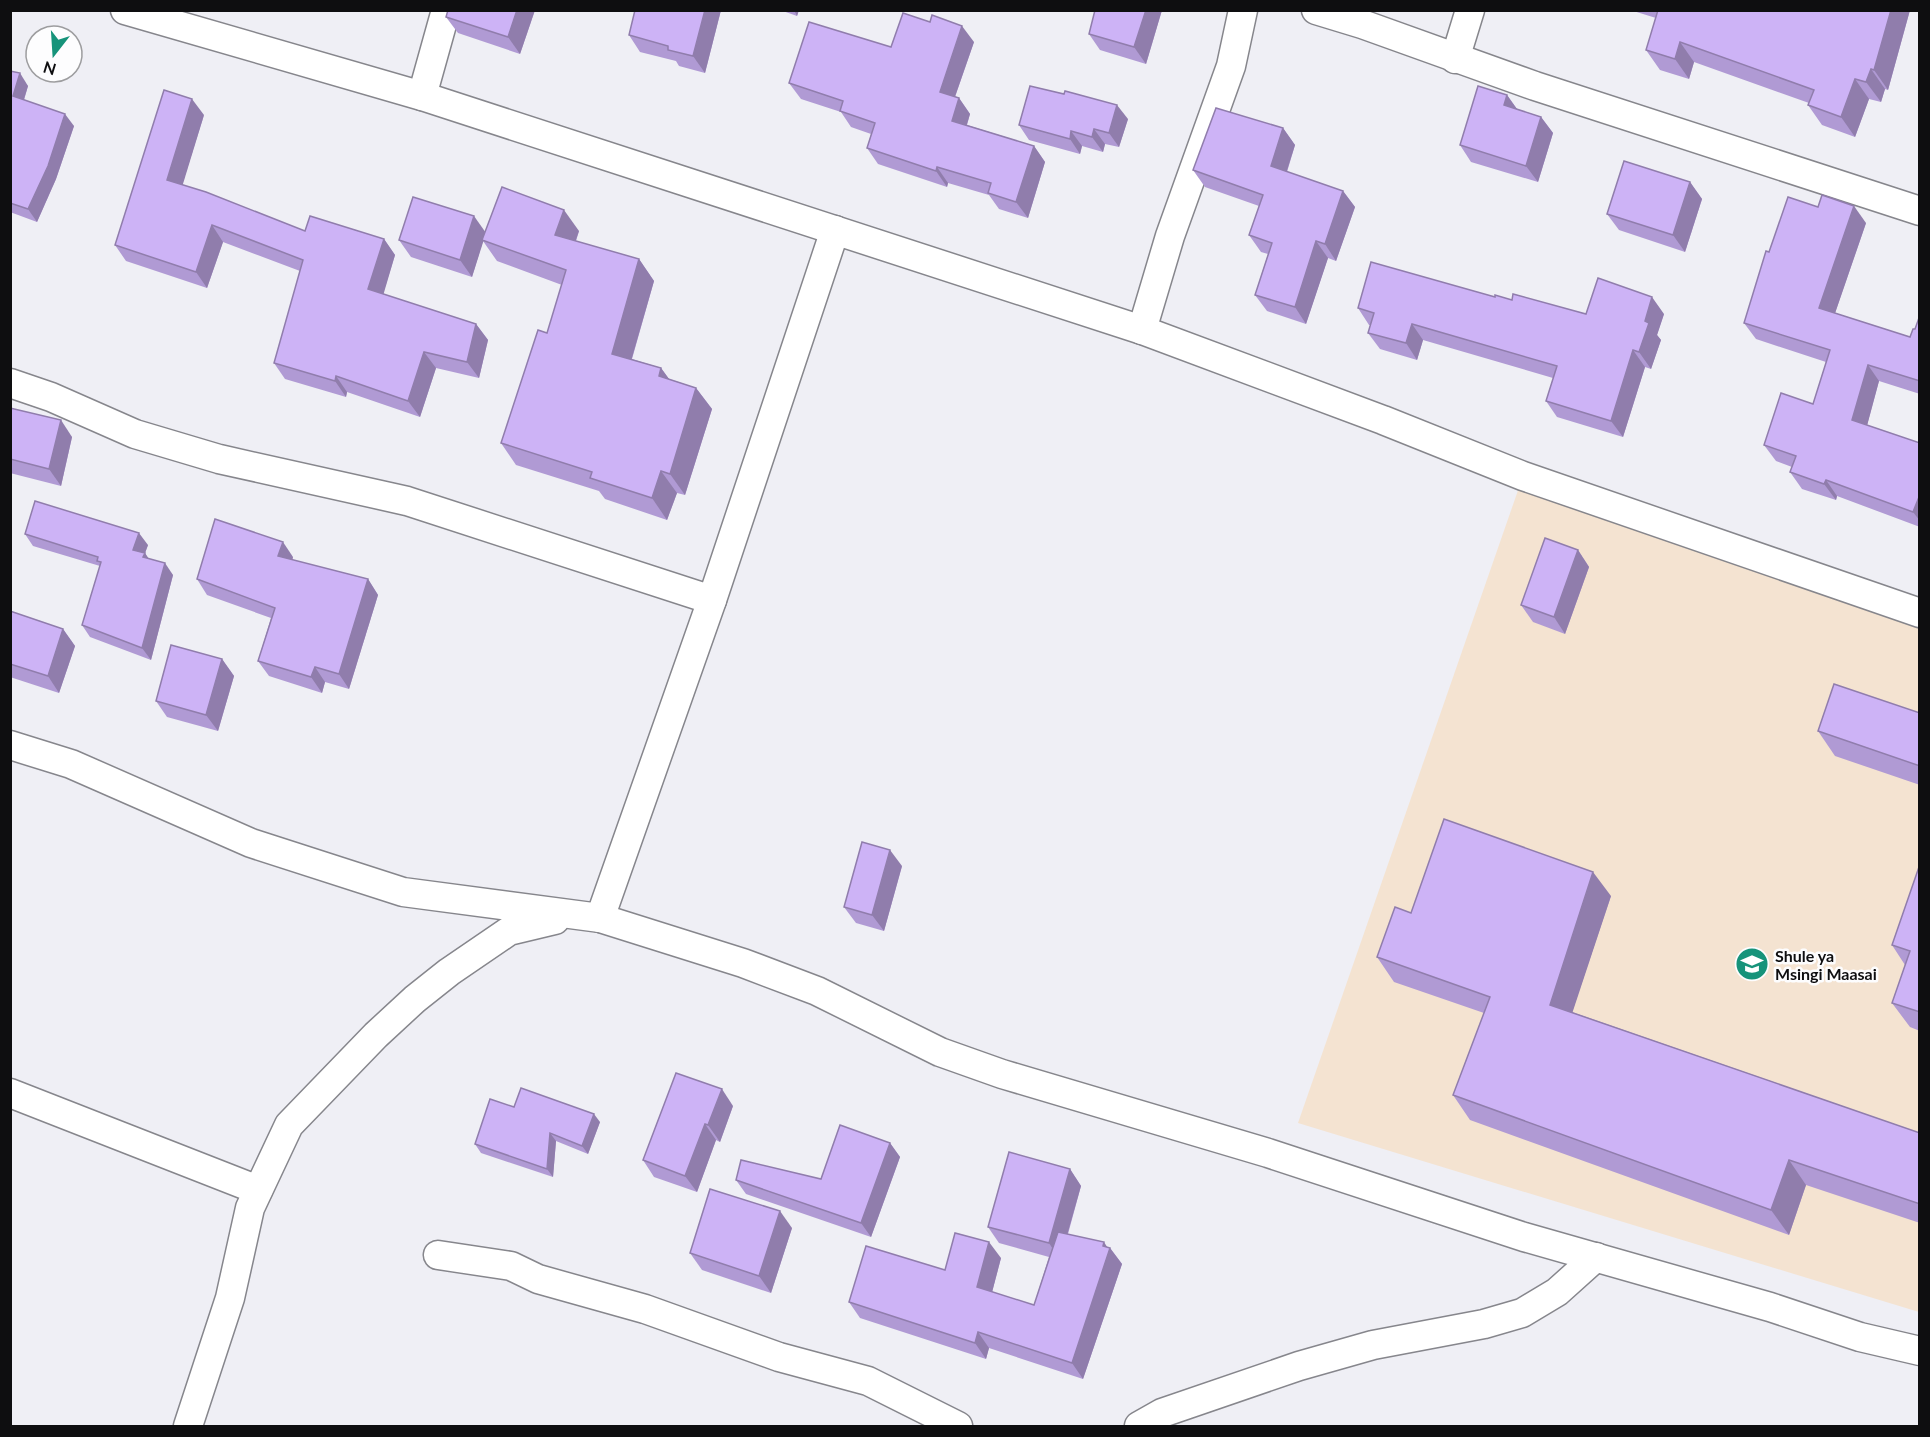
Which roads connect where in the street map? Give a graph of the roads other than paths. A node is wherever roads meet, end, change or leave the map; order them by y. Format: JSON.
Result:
{"nodes":[{"id":1,"x":124,"y":10,"type":"edge"},
{"id":2,"x":446,"y":10,"type":"edge"},
{"id":3,"x":1243,"y":10,"type":"edge"},
{"id":4,"x":1316,"y":10,"type":"edge"},
{"id":5,"x":1470,"y":10,"type":"edge"},
{"id":6,"x":1455,"y":59,"type":"junction"},
{"id":7,"x":422,"y":96,"type":"junction"},
{"id":8,"x":1920,"y":211,"type":"edge"},
{"id":9,"x":835,"y":230,"type":"junction"},
{"id":10,"x":1142,"y":330,"type":"junction"},
{"id":11,"x":10,"y":383,"type":"edge"},
{"id":12,"x":712,"y":600,"type":"junction"},
{"id":13,"x":1920,"y":613,"type":"edge"},
{"id":14,"x":10,"y":745,"type":"edge"},
{"id":15,"x":570,"y":915,"type":"junction"},
{"id":16,"x":600,"y":918,"type":"junction"},
{"id":17,"x":10,"y":1093,"type":"edge"},
{"id":18,"x":258,"y":1190,"type":"junction"},
{"id":19,"x":438,"y":1255,"type":"dead end"},
{"id":20,"x":1596,"y":1257,"type":"junction"},
{"id":21,"x":1920,"y":1351,"type":"edge"},
{"id":22,"x":188,"y":1426,"type":"edge"},
{"id":23,"x":958,"y":1426,"type":"edge"},
{"id":24,"x":1139,"y":1426,"type":"edge"}],
"edges":[{"from":1,"to":7,"type":"street"},
{"from":2,"to":7,"type":"street"},
{"from":3,"to":10,"type":"street"},
{"from":4,"to":6,"type":"street"},
{"from":5,"to":6,"type":"street"},
{"from":6,"to":8,"type":"street"},
{"from":7,"to":9,"type":"street"},
{"from":9,"to":10,"type":"street"},
{"from":9,"to":12,"type":"street"},
{"from":10,"to":13,"type":"street"},
{"from":11,"to":12,"type":"street"},
{"from":12,"to":16,"type":"street"},
{"from":14,"to":15,"type":"street"},
{"from":15,"to":16,"type":"street"},
{"from":15,"to":18,"type":"street"},
{"from":16,"to":20,"type":"street"},
{"from":17,"to":18,"type":"street"},
{"from":18,"to":22,"type":"street"},
{"from":19,"to":23,"type":"street"},
{"from":20,"to":21,"type":"street"},
{"from":20,"to":24,"type":"street"}]}
